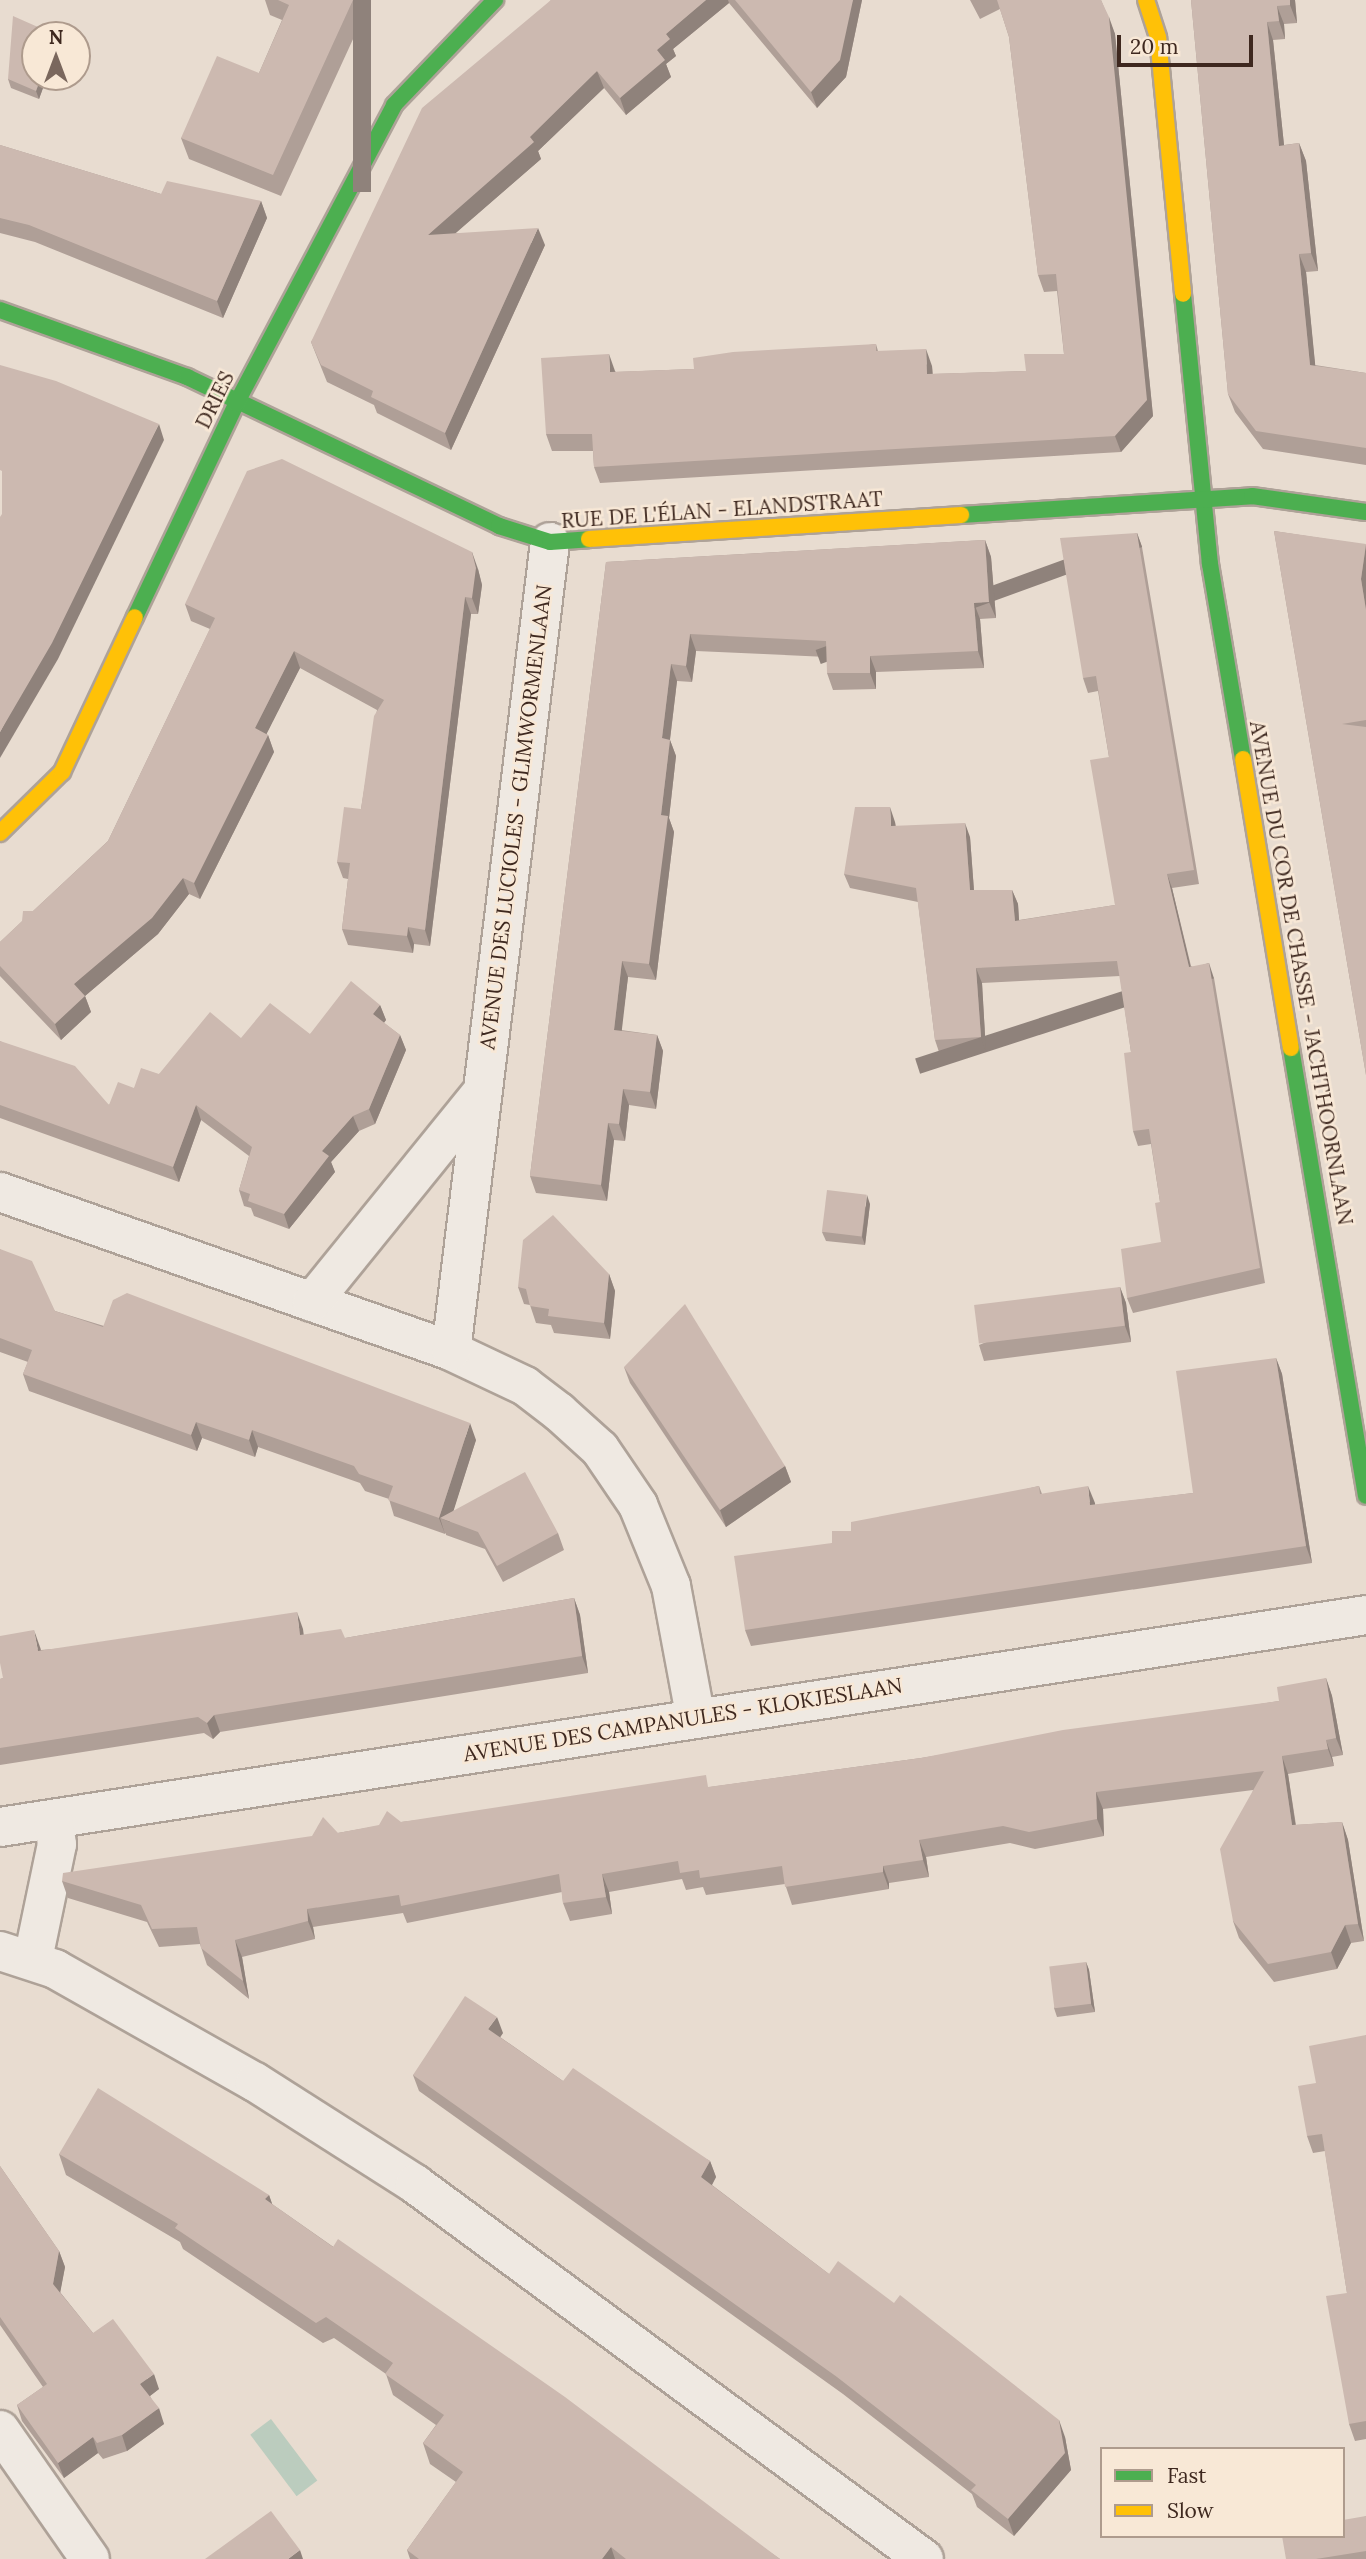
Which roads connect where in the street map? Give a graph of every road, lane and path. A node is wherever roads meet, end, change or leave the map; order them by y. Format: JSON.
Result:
{"nodes":[{"id":1,"x":495,"y":0,"type":"edge"},
{"id":2,"x":1146,"y":0,"type":"edge"},
{"id":3,"x":0,"y":310,"type":"edge"},
{"id":4,"x":236,"y":404,"type":"junction"},
{"id":5,"x":1202,"y":499,"type":"junction"},
{"id":6,"x":1366,"y":512,"type":"edge"},
{"id":7,"x":550,"y":542,"type":"junction"},
{"id":8,"x":0,"y":833,"type":"edge"},
{"id":9,"x":482,"y":1092,"type":"junction"},
{"id":10,"x":0,"y":1192,"type":"edge"},
{"id":11,"x":312,"y":1302,"type":"junction"},
{"id":12,"x":451,"y":1351,"type":"junction"},
{"id":13,"x":1366,"y":1496,"type":"edge"},
{"id":14,"x":1366,"y":1615,"type":"edge"},
{"id":15,"x":696,"y":1719,"type":"junction"},
{"id":16,"x":53,"y":1819,"type":"junction"},
{"id":17,"x":0,"y":1827,"type":"edge"},
{"id":18,"x":16,"y":1955,"type":"edge"},
{"id":19,"x":0,"y":2430,"type":"edge"},
{"id":20,"x":90,"y":2559,"type":"edge"},
{"id":21,"x":924,"y":2559,"type":"edge"}],
"edges":[{"from":1,"to":4,"type":"street","name":"DRIES"},
{"from":2,"to":5,"type":"street","name":"AVENUE DU COR DE CHASSE - JACHTHOORNLAAN"},
{"from":3,"to":4,"type":"street","name":"RUE DE L'ÉLAN - ELANDSTRAAT"},
{"from":4,"to":7,"type":"street","name":"RUE DE L'ÉLAN - ELANDSTRAAT"},
{"from":4,"to":8,"type":"street","name":"DRIES"},
{"from":5,"to":6,"type":"street","name":"RUE DE L'ÉLAN - ELANDSTRAAT"},
{"from":5,"to":7,"type":"street","name":"RUE DE L'ÉLAN - ELANDSTRAAT"},
{"from":5,"to":13,"type":"street","name":"AVENUE DU COR DE CHASSE - JACHTHOORNLAAN"},
{"from":7,"to":9,"type":"street","name":"AVENUE DES LUCIOLES - GLIMWORMENLAAN"},
{"from":9,"to":11,"type":"street"},
{"from":9,"to":12,"type":"street","name":"AVENUE DES LUCIOLES - GLIMWORMENLAAN"},
{"from":10,"to":11,"type":"street"},
{"from":11,"to":12,"type":"street"},
{"from":12,"to":15,"type":"street"},
{"from":14,"to":15,"type":"street","name":"AVENUE DES CAMPANULES - KLOKJESLAAN"},
{"from":15,"to":16,"type":"street","name":"AVENUE DES CAMPANULES - KLOKJESLAAN"},
{"from":16,"to":17,"type":"street","name":"AVENUE DES CAMPANULES - KLOKJESLAAN"},
{"from":16,"to":18,"type":"street"},
{"from":18,"to":21,"type":"street"},
{"from":19,"to":20,"type":"street"}]}
